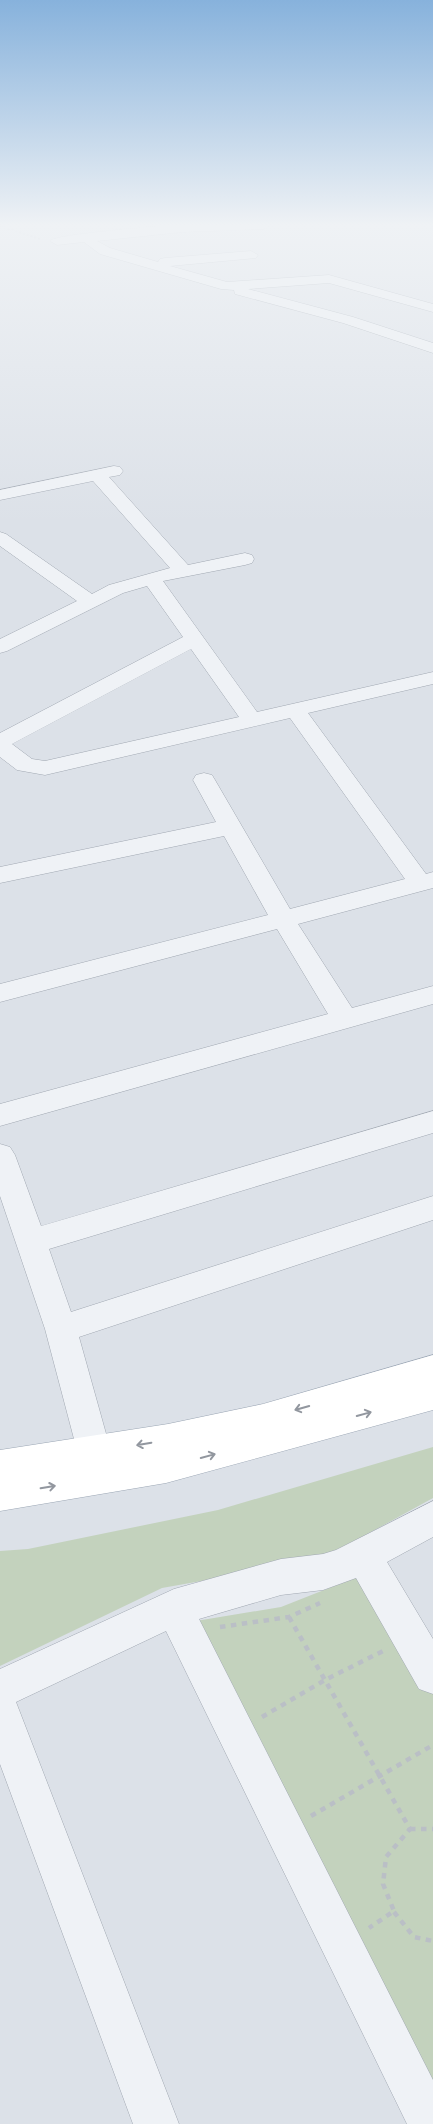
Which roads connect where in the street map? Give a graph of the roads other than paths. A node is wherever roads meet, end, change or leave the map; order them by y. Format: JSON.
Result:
{"nodes":[{"id":1,"x":361,"y":324,"type":"edge"},
{"id":2,"x":433,"y":348,"type":"edge"},
{"id":3,"x":118,"y":470,"type":"dead end"},
{"id":4,"x":97,"y":475,"type":"junction"},
{"id":5,"x":0,"y":495,"type":"edge"},
{"id":6,"x":0,"y":538,"type":"edge"},
{"id":7,"x":245,"y":559,"type":"dead end"},
{"id":8,"x":183,"y":571,"type":"junction"},
{"id":9,"x":151,"y":578,"type":"junction"},
{"id":10,"x":91,"y":602,"type":"junction"},
{"id":11,"x":195,"y":639,"type":"junction"},
{"id":12,"x":0,"y":647,"type":"edge"},
{"id":13,"x":425,"y":679,"type":"edge"},
{"id":14,"x":433,"y":700,"type":"edge"},
{"id":15,"x":295,"y":710,"type":"junction"},
{"id":16,"x":252,"y":720,"type":"junction"},
{"id":17,"x":0,"y":742,"type":"edge"},
{"id":18,"x":0,"y":746,"type":"edge"},
{"id":19,"x":204,"y":780,"type":"dead end"},
{"id":20,"x":230,"y":827,"type":"junction"},
{"id":21,"x":0,"y":876,"type":"edge"},
{"id":22,"x":427,"y":881,"type":"edge"},
{"id":23,"x":283,"y":919,"type":"junction"},
{"id":24,"x":0,"y":993,"type":"edge"},
{"id":25,"x":433,"y":995,"type":"edge"},
{"id":26,"x":345,"y":1019,"type":"junction"},
{"id":27,"x":0,"y":1115,"type":"edge"},
{"id":28,"x":433,"y":1122,"type":"edge"},
{"id":29,"x":3,"y":1172,"type":"edge"},
{"id":30,"x":433,"y":1208,"type":"edge"},
{"id":31,"x":31,"y":1242,"type":"junction"},
{"id":32,"x":61,"y":1329,"type":"junction"},
{"id":33,"x":433,"y":1370,"type":"edge"},
{"id":34,"x":433,"y":1395,"type":"edge"},
{"id":35,"x":98,"y":1465,"type":"junction"},
{"id":36,"x":0,"y":1466,"type":"edge"},
{"id":37,"x":0,"y":1494,"type":"edge"},
{"id":38,"x":433,"y":1518,"type":"edge"},
{"id":39,"x":363,"y":1556,"type":"junction"},
{"id":40,"x":174,"y":1608,"type":"junction"},
{"id":41,"x":433,"y":1674,"type":"edge"},
{"id":42,"x":0,"y":1689,"type":"edge"},
{"id":43,"x":0,"y":1711,"type":"edge"},
{"id":44,"x":156,"y":2124,"type":"edge"},
{"id":45,"x":431,"y":2124,"type":"edge"}],
"edges":[{"from":1,"to":2,"type":"street"},
{"from":3,"to":4,"type":"street"},
{"from":4,"to":5,"type":"street"},
{"from":4,"to":8,"type":"street"},
{"from":6,"to":10,"type":"street"},
{"from":7,"to":8,"type":"street"},
{"from":8,"to":9,"type":"street"},
{"from":9,"to":10,"type":"street"},
{"from":9,"to":11,"type":"street"},
{"from":10,"to":12,"type":"street"},
{"from":11,"to":16,"type":"street"},
{"from":11,"to":17,"type":"street"},
{"from":13,"to":14,"type":"street"},
{"from":13,"to":15,"type":"street"},
{"from":15,"to":16,"type":"street"},
{"from":15,"to":22,"type":"street"},
{"from":16,"to":18,"type":"street"},
{"from":19,"to":20,"type":"street"},
{"from":20,"to":21,"type":"street"},
{"from":20,"to":23,"type":"street"},
{"from":22,"to":23,"type":"street"},
{"from":23,"to":24,"type":"street"},
{"from":23,"to":26,"type":"street"},
{"from":25,"to":26,"type":"street"},
{"from":26,"to":27,"type":"street"},
{"from":28,"to":31,"type":"street"},
{"from":29,"to":31,"type":"street"},
{"from":30,"to":32,"type":"street"},
{"from":31,"to":32,"type":"street"},
{"from":32,"to":35,"type":"street"},
{"from":33,"to":35,"type":"main road","one_way":true},
{"from":35,"to":34,"type":"main road","one_way":true},
{"from":35,"to":36,"type":"main road"},
{"from":37,"to":35,"type":"main road","one_way":true},
{"from":38,"to":39,"type":"street"},
{"from":39,"to":40,"type":"street"},
{"from":39,"to":41,"type":"street"},
{"from":40,"to":42,"type":"street"},
{"from":40,"to":45,"type":"street"},
{"from":43,"to":44,"type":"street"}]}
